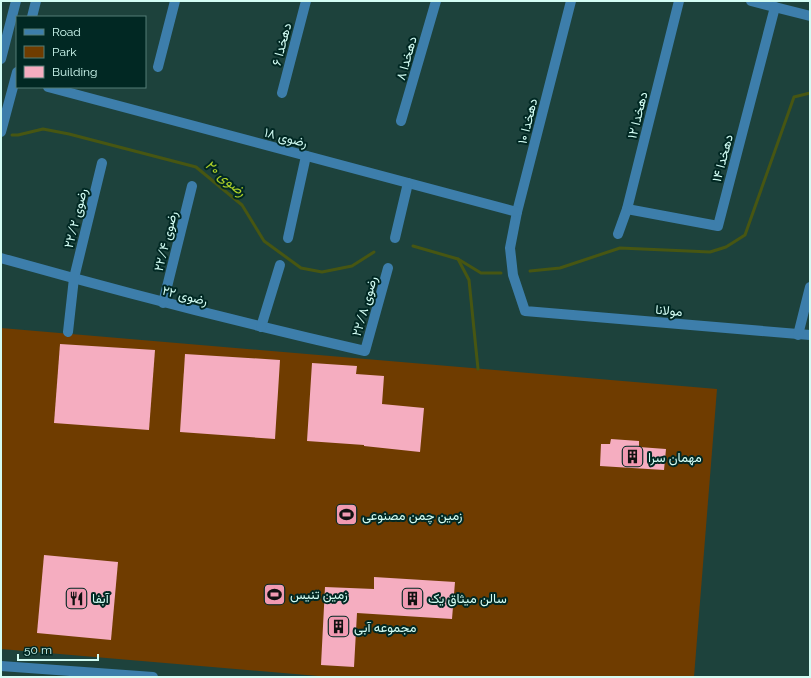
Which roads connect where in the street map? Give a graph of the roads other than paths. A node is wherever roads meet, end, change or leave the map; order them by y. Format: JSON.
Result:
{"nodes":[{"id":1,"x":16,"y":1,"type":"edge"},
{"id":2,"x":36,"y":1,"type":"edge"},
{"id":3,"x":175,"y":1,"type":"edge"},
{"id":4,"x":306,"y":1,"type":"edge"},
{"id":5,"x":436,"y":1,"type":"edge"},
{"id":6,"x":571,"y":1,"type":"edge"},
{"id":7,"x":679,"y":1,"type":"edge"},
{"id":8,"x":751,"y":1,"type":"edge"},
{"id":9,"x":775,"y":7,"type":"junction"},
{"id":10,"x":32,"y":16,"type":"edge"},
{"id":11,"x":810,"y":16,"type":"edge"},
{"id":12,"x":1,"y":59,"type":"edge"},
{"id":13,"x":158,"y":67,"type":"dead end"},
{"id":14,"x":16,"y":76,"type":"edge"},
{"id":15,"x":52,"y":88,"type":"edge"},
{"id":16,"x":282,"y":93,"type":"dead end"},
{"id":17,"x":401,"y":121,"type":"dead end"},
{"id":18,"x":1,"y":132,"type":"edge"},
{"id":19,"x":306,"y":156,"type":"junction"},
{"id":20,"x":102,"y":163,"type":"dead end"},
{"id":21,"x":408,"y":183,"type":"junction"},
{"id":22,"x":192,"y":186,"type":"dead end"},
{"id":23,"x":627,"y":209,"type":"junction"},
{"id":24,"x":517,"y":212,"type":"junction"},
{"id":25,"x":618,"y":234,"type":"dead end"},
{"id":26,"x":288,"y":238,"type":"dead end"},
{"id":27,"x":395,"y":238,"type":"dead end"},
{"id":28,"x":1,"y":258,"type":"edge"},
{"id":29,"x":280,"y":265,"type":"dead end"},
{"id":30,"x":388,"y":268,"type":"dead end"},
{"id":31,"x":74,"y":278,"type":"junction"},
{"id":32,"x":810,"y":287,"type":"edge"},
{"id":33,"x":163,"y":303,"type":"junction"},
{"id":34,"x":525,"y":311,"type":"joint"},
{"id":35,"x":261,"y":327,"type":"junction"},
{"id":36,"x":68,"y":332,"type":"dead end"},
{"id":37,"x":798,"y":334,"type":"junction"},
{"id":38,"x":810,"y":335,"type":"edge"},
{"id":39,"x":364,"y":351,"type":"joint"},
{"id":40,"x":1,"y":666,"type":"edge"},
{"id":41,"x":64,"y":674,"type":"edge"},
{"id":42,"x":154,"y":677,"type":"edge"}],
"edges":[{"from":1,"to":12,"type":"street"},
{"from":2,"to":10,"type":"street"},
{"from":3,"to":13,"type":"street"},
{"from":4,"to":16,"type":"street","name":"دهخدا ۶"},
{"from":5,"to":17,"type":"street","name":"دهخدا ۸"},
{"from":6,"to":24,"type":"street","name":"دهخدا ۱۰"},
{"from":7,"to":23,"type":"street","name":"دهخدا ۱۲"},
{"from":8,"to":9,"type":"street"},
{"from":9,"to":11,"type":"street"},
{"from":9,"to":23,"type":"street","name":"دهخدا ۱۴"},
{"from":14,"to":18,"type":"street"},
{"from":15,"to":19,"type":"street","name":"رضوی ۱۸"},
{"from":19,"to":21,"type":"street","name":"رضوی ۱۸"},
{"from":19,"to":26,"type":"street"},
{"from":20,"to":31,"type":"street","name":"رضوی ۲۲/۲"},
{"from":21,"to":24,"type":"street","name":"رضوی ۱۸"},
{"from":21,"to":27,"type":"street"},
{"from":22,"to":33,"type":"street","name":"رضوی ۲۲/۴"},
{"from":23,"to":25,"type":"street","name":"دهخدا ۱۲"},
{"from":24,"to":34,"type":"street","name":"دهخدا ۱۰"},
{"from":28,"to":31,"type":"street","name":"رضوی ۲۲"},
{"from":29,"to":35,"type":"street"},
{"from":30,"to":39,"type":"street","name":"رضوی ۲۲/۸"},
{"from":31,"to":33,"type":"street","name":"رضوی ۲۲"},
{"from":31,"to":36,"type":"street","name":"رضوی ۲۲/۲"},
{"from":32,"to":37,"type":"street"},
{"from":33,"to":35,"type":"street","name":"رضوی ۲۲"},
{"from":34,"to":37,"type":"street","name":"مولانا"},
{"from":35,"to":39,"type":"street","name":"رضوی ۲۲"},
{"from":37,"to":38,"type":"street","name":"مولانا"},
{"from":40,"to":41,"type":"street"},
{"from":41,"to":42,"type":"street"}]}
